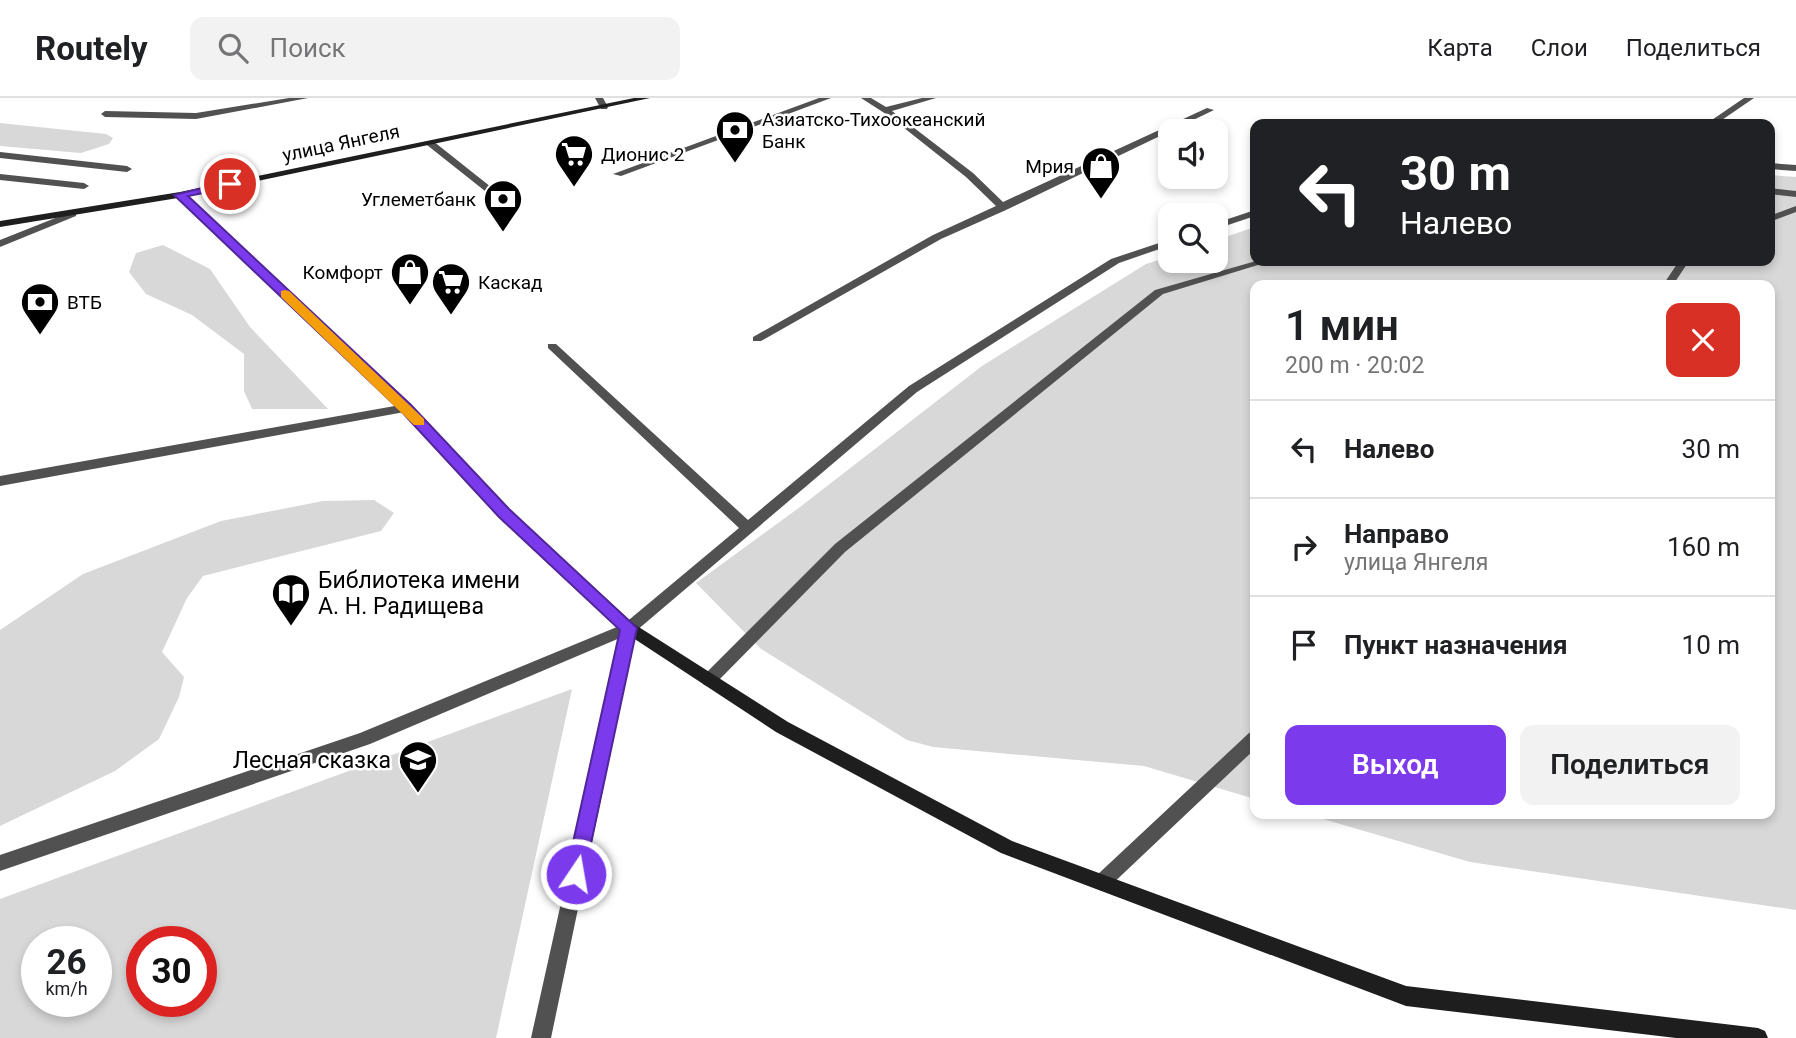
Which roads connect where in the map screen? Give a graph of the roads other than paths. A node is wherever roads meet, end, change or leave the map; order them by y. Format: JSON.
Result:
{"nodes":[{"id":1,"x":303,"y":98,"type":"edge"},
{"id":2,"x":646,"y":98,"type":"edge"},
{"id":3,"x":827,"y":98,"type":"edge"},
{"id":4,"x":865,"y":98,"type":"edge"},
{"id":5,"x":932,"y":98,"type":"edge"},
{"id":6,"x":1750,"y":98,"type":"edge"},
{"id":7,"x":602,"y":102,"type":"edge"},
{"id":8,"x":888,"y":109,"type":"junction"},
{"id":9,"x":1210,"y":110,"type":"dead end"},
{"id":10,"x":105,"y":114,"type":"dead end"},
{"id":11,"x":1718,"y":119,"type":"edge"},
{"id":12,"x":430,"y":143,"type":"junction"},
{"id":13,"x":0,"y":155,"type":"edge"},
{"id":14,"x":1775,"y":166,"type":"edge"},
{"id":15,"x":1796,"y":168,"type":"edge"},
{"id":16,"x":127,"y":169,"type":"dead end"},
{"id":17,"x":618,"y":174,"type":"dead end"},
{"id":18,"x":0,"y":177,"type":"edge"},
{"id":19,"x":84,"y":186,"type":"dead end"},
{"id":20,"x":1775,"y":192,"type":"edge"},
{"id":21,"x":493,"y":193,"type":"dead end"},
{"id":22,"x":1796,"y":194,"type":"edge"},
{"id":23,"x":180,"y":195,"type":"junction"},
{"id":24,"x":1003,"y":208,"type":"junction"},
{"id":25,"x":1796,"y":209,"type":"edge"},
{"id":26,"x":73,"y":214,"type":"junction"},
{"id":27,"x":1250,"y":215,"type":"edge"},
{"id":28,"x":1775,"y":217,"type":"edge"},
{"id":29,"x":1228,"y":222,"type":"edge"},
{"id":30,"x":0,"y":224,"type":"edge"},
{"id":31,"x":0,"y":244,"type":"edge"},
{"id":32,"x":1158,"y":246,"type":"edge"},
{"id":33,"x":1250,"y":266,"type":"edge"},
{"id":34,"x":757,"y":339,"type":"dead end"},
{"id":35,"x":552,"y":346,"type":"dead end"},
{"id":36,"x":406,"y":408,"type":"junction"},
{"id":37,"x":0,"y":481,"type":"edge"},
{"id":38,"x":748,"y":528,"type":"junction"},
{"id":39,"x":629,"y":628,"type":"junction"},
{"id":40,"x":709,"y":680,"type":"junction"},
{"id":41,"x":1250,"y":743,"type":"edge"},
{"id":42,"x":0,"y":863,"type":"edge"},
{"id":43,"x":1102,"y":882,"type":"junction"},
{"id":44,"x":541,"y":1038,"type":"edge"},
{"id":45,"x":1758,"y":1038,"type":"edge"}],
"edges":[{"from":1,"to":10,"type":"street"},
{"from":2,"to":7,"type":"street","name":"улица Янгеля"},
{"from":3,"to":17,"type":"street"},
{"from":4,"to":8,"type":"street"},
{"from":5,"to":8,"type":"street"},
{"from":6,"to":11,"type":"street"},
{"from":7,"to":12,"type":"street","name":"улица Янгеля"},
{"from":8,"to":24,"type":"street"},
{"from":9,"to":24,"type":"street"},
{"from":12,"to":21,"type":"street"},
{"from":12,"to":23,"type":"street","name":"улица Янгеля"},
{"from":13,"to":16,"type":"street"},
{"from":14,"to":15,"type":"street"},
{"from":18,"to":19,"type":"street"},
{"from":20,"to":22,"type":"street"},
{"from":23,"to":26,"type":"street","name":"улица Янгеля"},
{"from":23,"to":36,"type":"street"},
{"from":24,"to":34,"type":"street"},
{"from":25,"to":28,"type":"street"},
{"from":26,"to":30,"type":"street","name":"улица Янгеля"},
{"from":26,"to":31,"type":"street"},
{"from":27,"to":29,"type":"street"},
{"from":32,"to":38,"type":"street"},
{"from":33,"to":40,"type":"street"},
{"from":35,"to":38,"type":"street"},
{"from":36,"to":37,"type":"street"},
{"from":36,"to":39,"type":"street"},
{"from":38,"to":39,"type":"street"},
{"from":39,"to":40,"type":"street"},
{"from":39,"to":42,"type":"street"},
{"from":39,"to":44,"type":"street"},
{"from":40,"to":43,"type":"street"},
{"from":41,"to":43,"type":"street"},
{"from":43,"to":45,"type":"street"}]}
